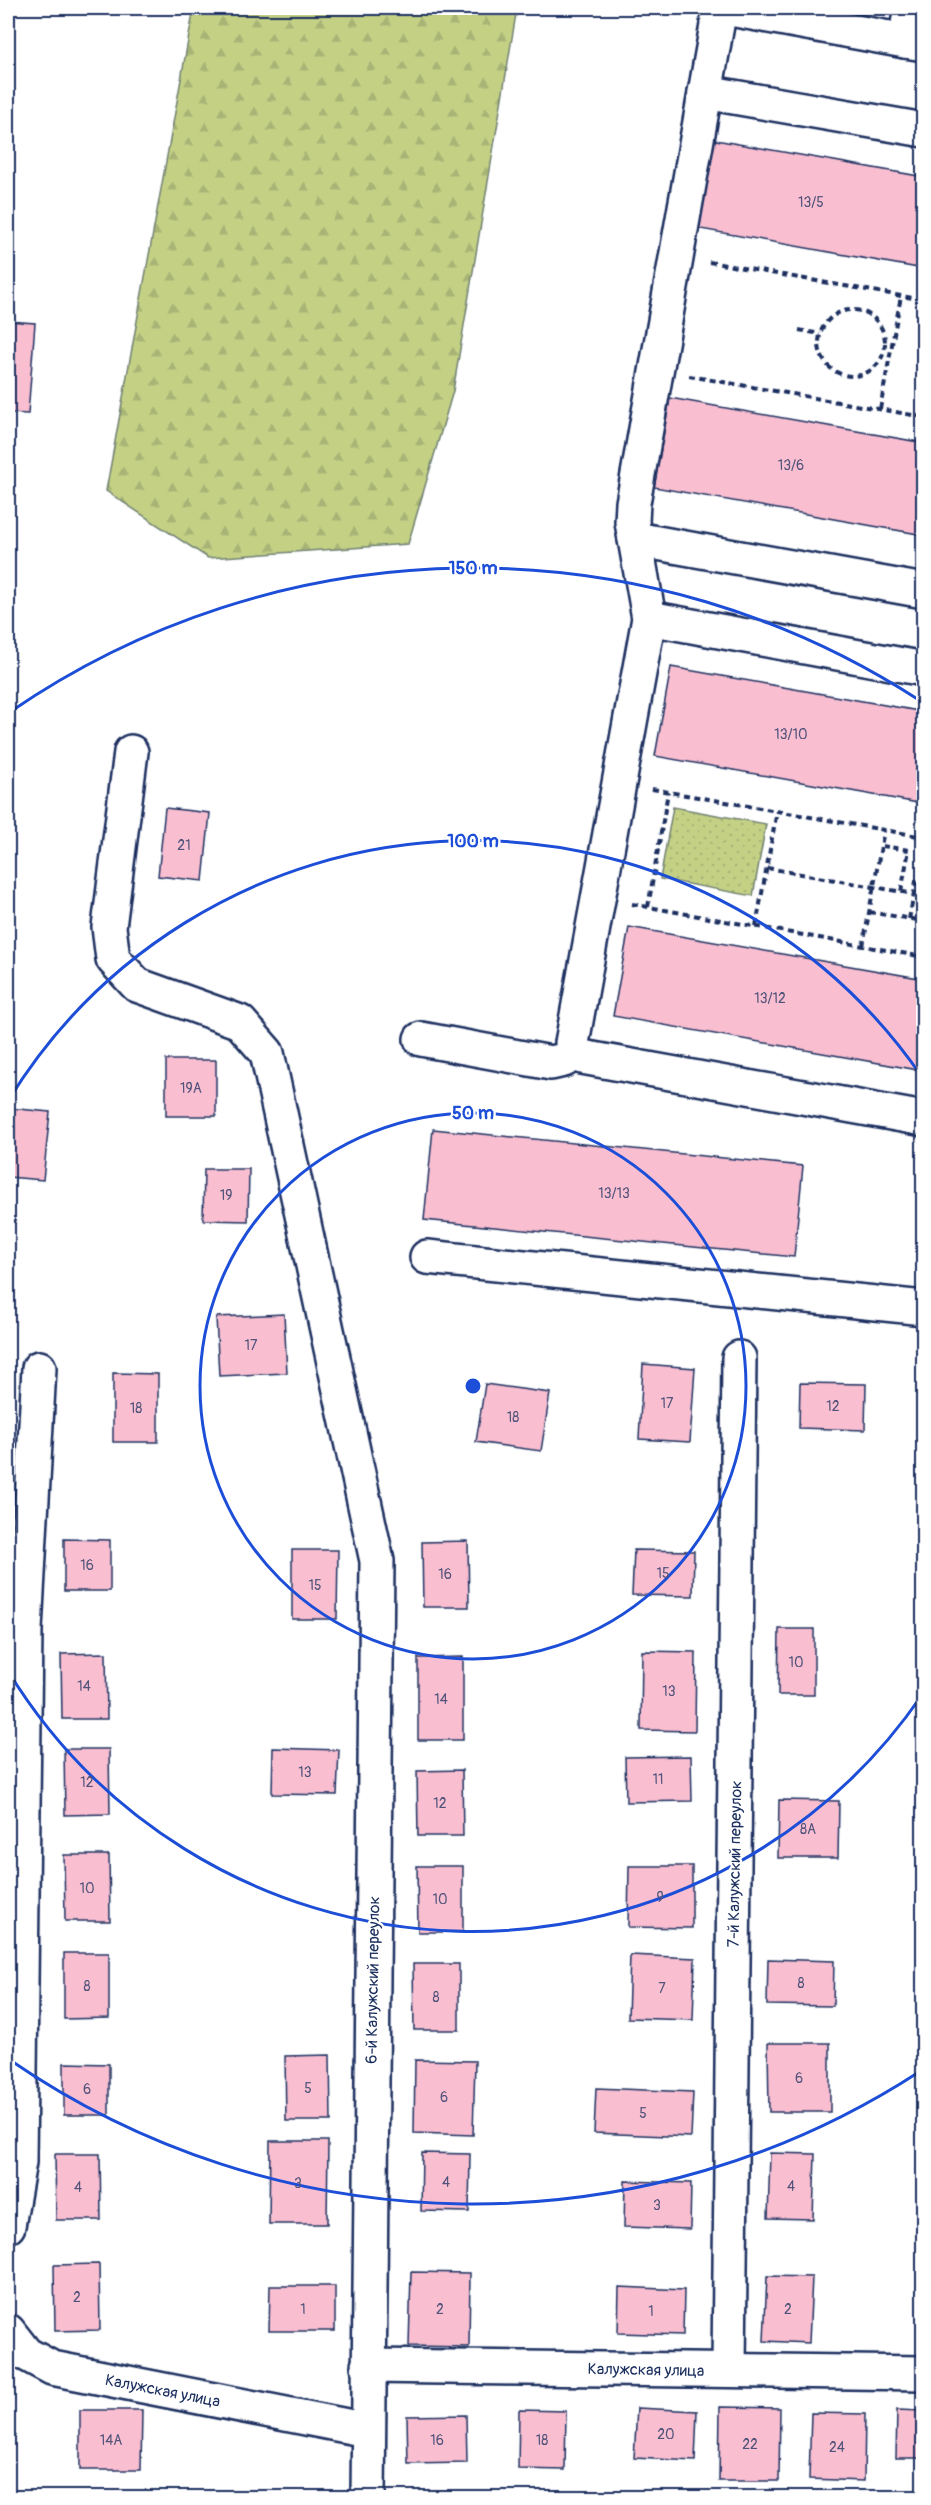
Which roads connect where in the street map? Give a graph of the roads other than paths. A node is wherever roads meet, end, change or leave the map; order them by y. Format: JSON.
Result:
{"nodes":[{"id":1,"x":720,"y":8,"type":"edge"},
{"id":2,"x":725,"y":8,"type":"edge"},
{"id":3,"x":911,"y":8,"type":"edge"},
{"id":4,"x":914,"y":42,"type":"edge"},
{"id":5,"x":705,"y":92,"type":"junction"},
{"id":6,"x":924,"y":130,"type":"edge"},
{"id":7,"x":635,"y":539,"type":"junction"},
{"id":8,"x":924,"y":591,"type":"edge"},
{"id":9,"x":649,"y":618,"type":"junction"},
{"id":10,"x":924,"y":669,"type":"edge"},
{"id":11,"x":131,"y":752,"type":"dead end"},
{"id":12,"x":421,"y":1039,"type":"dead end"},
{"id":13,"x":574,"y":1053,"type":"junction"},
{"id":14,"x":924,"y":1119,"type":"edge"},
{"id":15,"x":427,"y":1257,"type":"dead end"},
{"id":16,"x":924,"y":1308,"type":"edge"},
{"id":17,"x":739,"y":1358,"type":"dead end"},
{"id":18,"x":39,"y":1368,"type":"dead end"},
{"id":19,"x":8,"y":2226,"type":"edge"},
{"id":20,"x":8,"y":2331,"type":"edge"},
{"id":21,"x":368,"y":2366,"type":"junction"},
{"id":22,"x":729,"y":2370,"type":"junction"},
{"id":23,"x":924,"y":2373,"type":"edge"},
{"id":24,"x":367,"y":2430,"type":"junction"},
{"id":25,"x":368,"y":2498,"type":"edge"}],
"edges":[{"from":1,"to":5,"type":"street"},
{"from":2,"to":4,"type":"street"},
{"from":3,"to":4,"type":"street"},
{"from":5,"to":6,"type":"street"},
{"from":5,"to":7,"type":"street"},
{"from":7,"to":8,"type":"street"},
{"from":7,"to":9,"type":"street"},
{"from":9,"to":10,"type":"street"},
{"from":9,"to":13,"type":"street"},
{"from":11,"to":21,"type":"street","name":"6-й Калужский переулок"},
{"from":12,"to":13,"type":"street"},
{"from":13,"to":14,"type":"street"},
{"from":15,"to":16,"type":"street"},
{"from":17,"to":22,"type":"street","name":"7-й Калужский переулок"},
{"from":18,"to":19,"type":"street"},
{"from":20,"to":24,"type":"street","name":"Калужская улица"},
{"from":21,"to":22,"type":"street","name":"Калужская улица"},
{"from":21,"to":24,"type":"street","name":"6-й Калужский переулок"},
{"from":22,"to":23,"type":"street","name":"Калужская улица"},
{"from":24,"to":25,"type":"street","name":"6-й Калужский переулок"}]}
